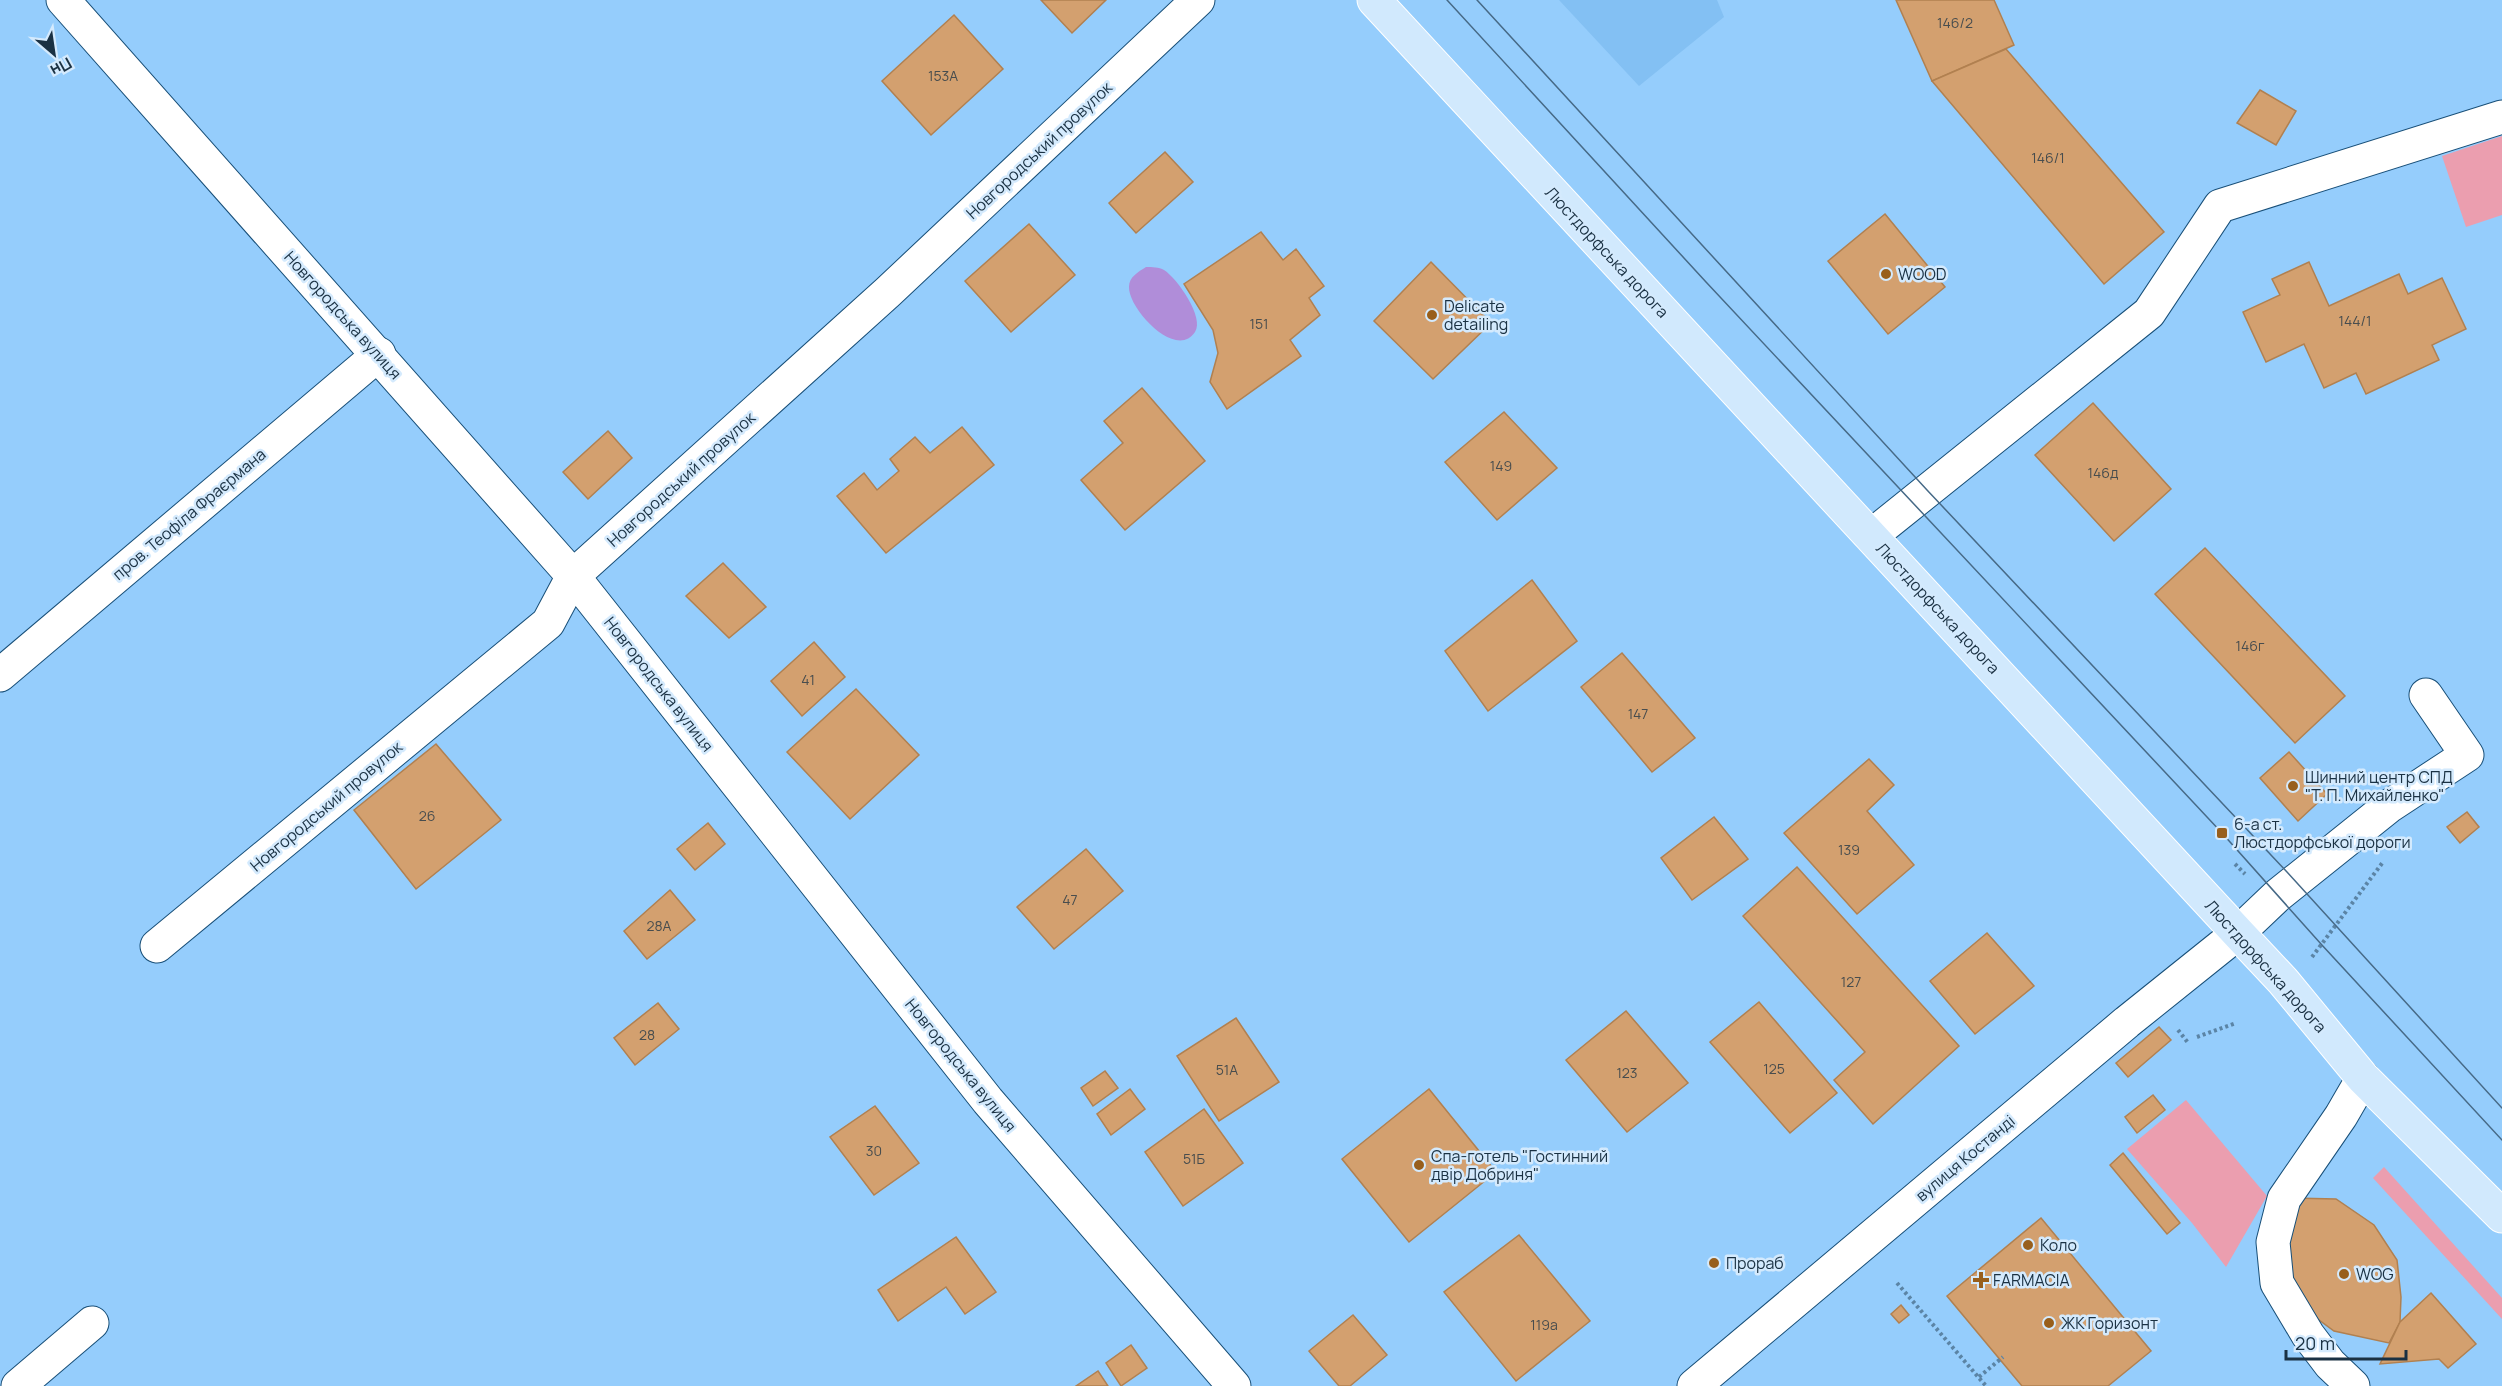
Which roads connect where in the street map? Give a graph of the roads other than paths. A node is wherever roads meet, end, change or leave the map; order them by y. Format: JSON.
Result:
{"nodes":[{"id":1,"x":63,"y":0,"type":"edge"},
{"id":2,"x":1198,"y":0,"type":"edge"},
{"id":3,"x":1374,"y":0,"type":"edge"},
{"id":4,"x":2502,"y":117,"type":"edge"},
{"id":5,"x":379,"y":354,"type":"junction"},
{"id":6,"x":1871,"y":536,"type":"junction"},
{"id":7,"x":573,"y":576,"type":"junction"},
{"id":8,"x":0,"y":675,"type":"edge"},
{"id":9,"x":2426,"y":695,"type":"dead end"},
{"id":10,"x":2238,"y":933,"type":"junction"},
{"id":11,"x":157,"y":946,"type":"dead end"},
{"id":12,"x":2363,"y":1078,"type":"junction"},
{"id":13,"x":2502,"y":1216,"type":"edge"},
{"id":14,"x":92,"y":1323,"type":"dead end"},
{"id":15,"x":18,"y":1386,"type":"edge"},
{"id":16,"x":1234,"y":1386,"type":"edge"},
{"id":17,"x":1694,"y":1386,"type":"edge"},
{"id":18,"x":2353,"y":1386,"type":"edge"}],
"edges":[{"from":1,"to":5,"type":"street","name":"Новгородська вулиця"},
{"from":2,"to":7,"type":"street","name":"Новгородський провулок"},
{"from":3,"to":6,"type":"main road","name":"Люстдорфська дорога"},
{"from":4,"to":6,"type":"street"},
{"from":5,"to":7,"type":"street","name":"Новгородська вулиця"},
{"from":5,"to":8,"type":"street","name":"пров. Теофіла Фраєрмана"},
{"from":6,"to":10,"type":"main road","name":"Люстдорфська дорога"},
{"from":7,"to":11,"type":"street","name":"Новгородський провулок"},
{"from":7,"to":16,"type":"street","name":"Новгородська вулиця"},
{"from":9,"to":10,"type":"street","name":"вулиця Костанді"},
{"from":10,"to":12,"type":"main road","name":"Люстдорфська дорога"},
{"from":10,"to":17,"type":"street","name":"вулиця Костанді"},
{"from":12,"to":13,"type":"main road","name":"Люстдорфська дорога"},
{"from":12,"to":18,"type":"street"},
{"from":14,"to":15,"type":"street"}]}
